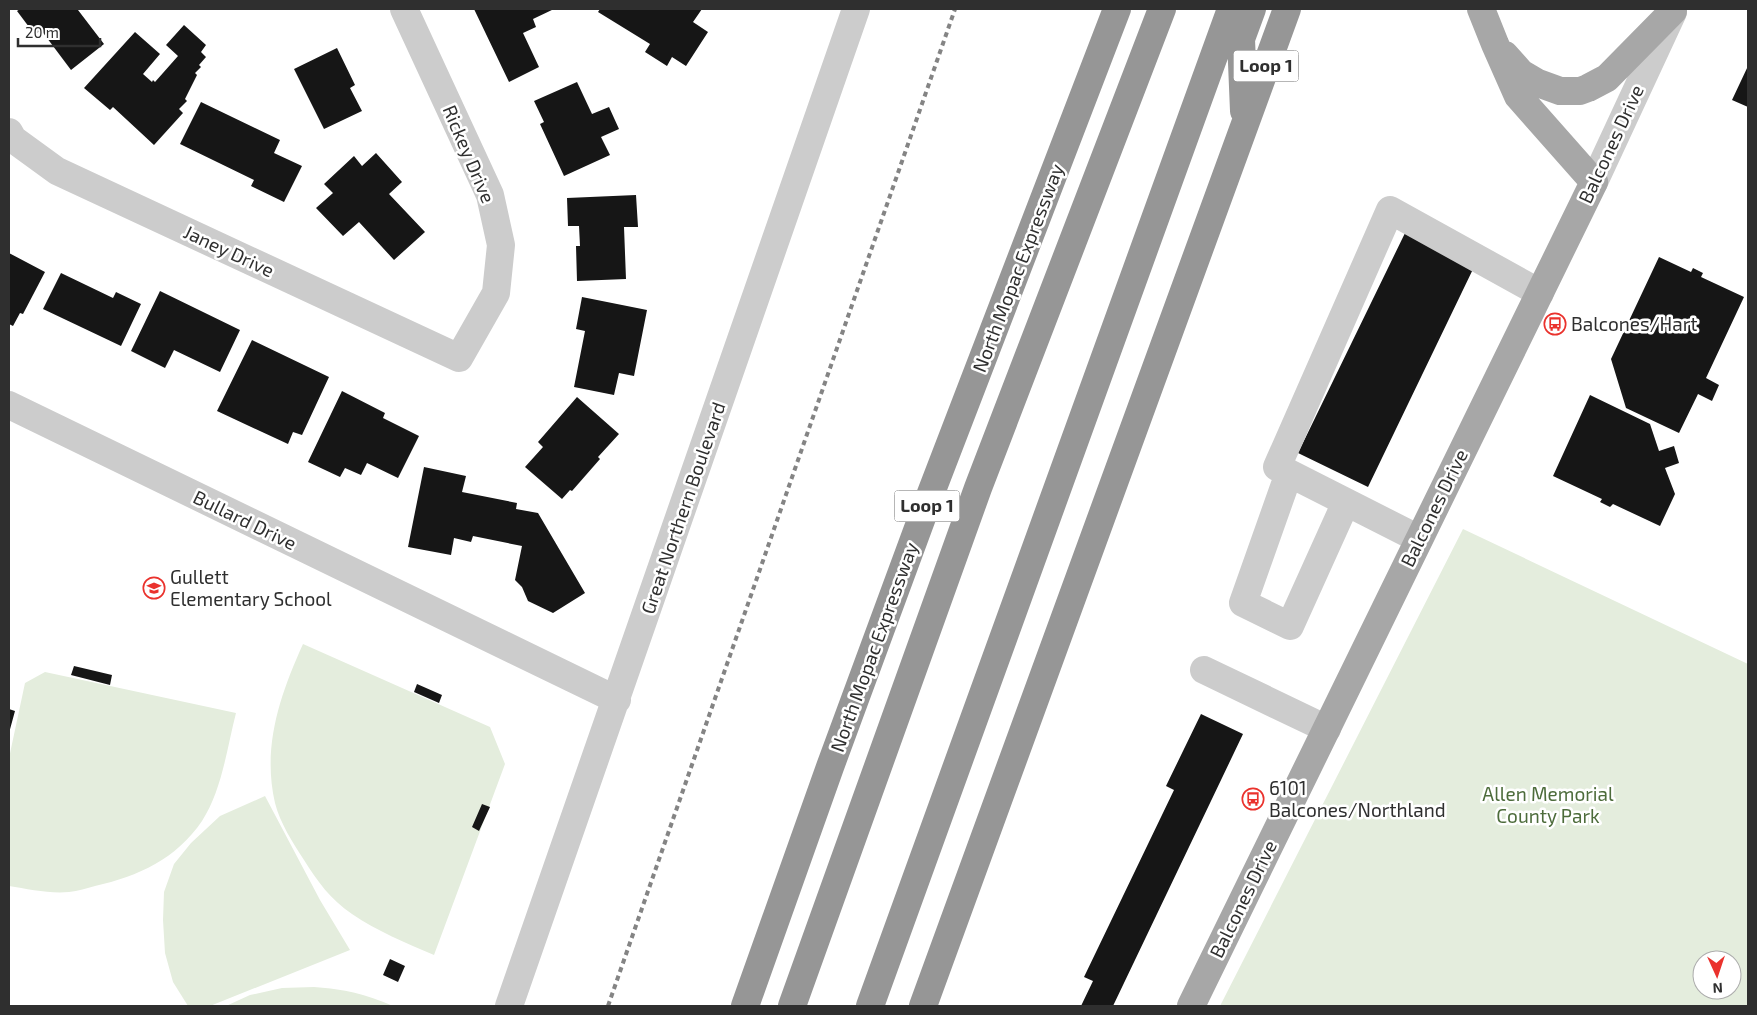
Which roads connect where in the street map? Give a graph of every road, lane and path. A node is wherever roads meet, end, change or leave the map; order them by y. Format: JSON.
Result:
{"nodes":[{"id":1,"x":404,"y":9,"type":"edge"},
{"id":2,"x":856,"y":9,"type":"edge"},
{"id":3,"x":1117,"y":9,"type":"edge"},
{"id":4,"x":1162,"y":9,"type":"edge"},
{"id":5,"x":1231,"y":9,"type":"edge"},
{"id":6,"x":1252,"y":9,"type":"edge"},
{"id":7,"x":1287,"y":9,"type":"edge"},
{"id":8,"x":1481,"y":9,"type":"edge"},
{"id":9,"x":1674,"y":10,"type":"edge"},
{"id":10,"x":1495,"y":44,"type":"junction"},
{"id":11,"x":1244,"y":122,"type":"junction"},
{"id":12,"x":9,"y":132,"type":"edge"},
{"id":13,"x":1594,"y":182,"type":"junction"},
{"id":14,"x":1540,"y":293,"type":"junction"},
{"id":15,"x":459,"y":358,"type":"joint"},
{"id":16,"x":9,"y":405,"type":"edge"},
{"id":17,"x":1289,"y":473,"type":"junction"},
{"id":18,"x":1346,"y":502,"type":"junction"},
{"id":19,"x":1420,"y":539,"type":"junction"},
{"id":20,"x":1204,"y":670,"type":"dead end"},
{"id":21,"x":616,"y":700,"type":"junction"},
{"id":22,"x":1327,"y":729,"type":"junction"},
{"id":23,"x":509,"y":1006,"type":"edge"},
{"id":24,"x":745,"y":1006,"type":"edge"},
{"id":25,"x":792,"y":1006,"type":"edge"},
{"id":26,"x":870,"y":1006,"type":"edge"},
{"id":27,"x":923,"y":1006,"type":"edge"},
{"id":28,"x":1191,"y":1006,"type":"edge"}],
"edges":[{"from":1,"to":15,"type":"street","name":"Rickey Drive"},
{"from":2,"to":21,"type":"street","name":"Great Northern Boulevard"},
{"from":3,"to":24,"type":"highway","name":"North Mopac Expressway","number":"Loop 1"},
{"from":4,"to":25,"type":"highway"},
{"from":5,"to":26,"type":"highway"},
{"from":6,"to":11,"type":"highway"},
{"from":7,"to":11,"type":"highway","number":"Loop 1"},
{"from":8,"to":10,"type":"main road"},
{"from":9,"to":10,"type":"main road"},
{"from":9,"to":13,"type":"street","name":"Balcones Drive"},
{"from":10,"to":13,"type":"main road"},
{"from":11,"to":27,"type":"highway","number":"Loop 1"},
{"from":12,"to":15,"type":"street","name":"Janey Drive"},
{"from":13,"to":14,"type":"main road","name":"Balcones Drive"},
{"from":14,"to":17,"type":"street"},
{"from":14,"to":19,"type":"main road","name":"Balcones Drive"},
{"from":16,"to":21,"type":"street","name":"Bullard Drive"},
{"from":17,"to":18,"type":"street"},
{"from":17,"to":18,"type":"street"},
{"from":18,"to":19,"type":"street"},
{"from":19,"to":22,"type":"main road","name":"Balcones Drive"},
{"from":20,"to":22,"type":"street"},
{"from":21,"to":23,"type":"street","name":"Great Northern Boulevard"},
{"from":22,"to":28,"type":"main road","name":"Balcones Drive"}]}
